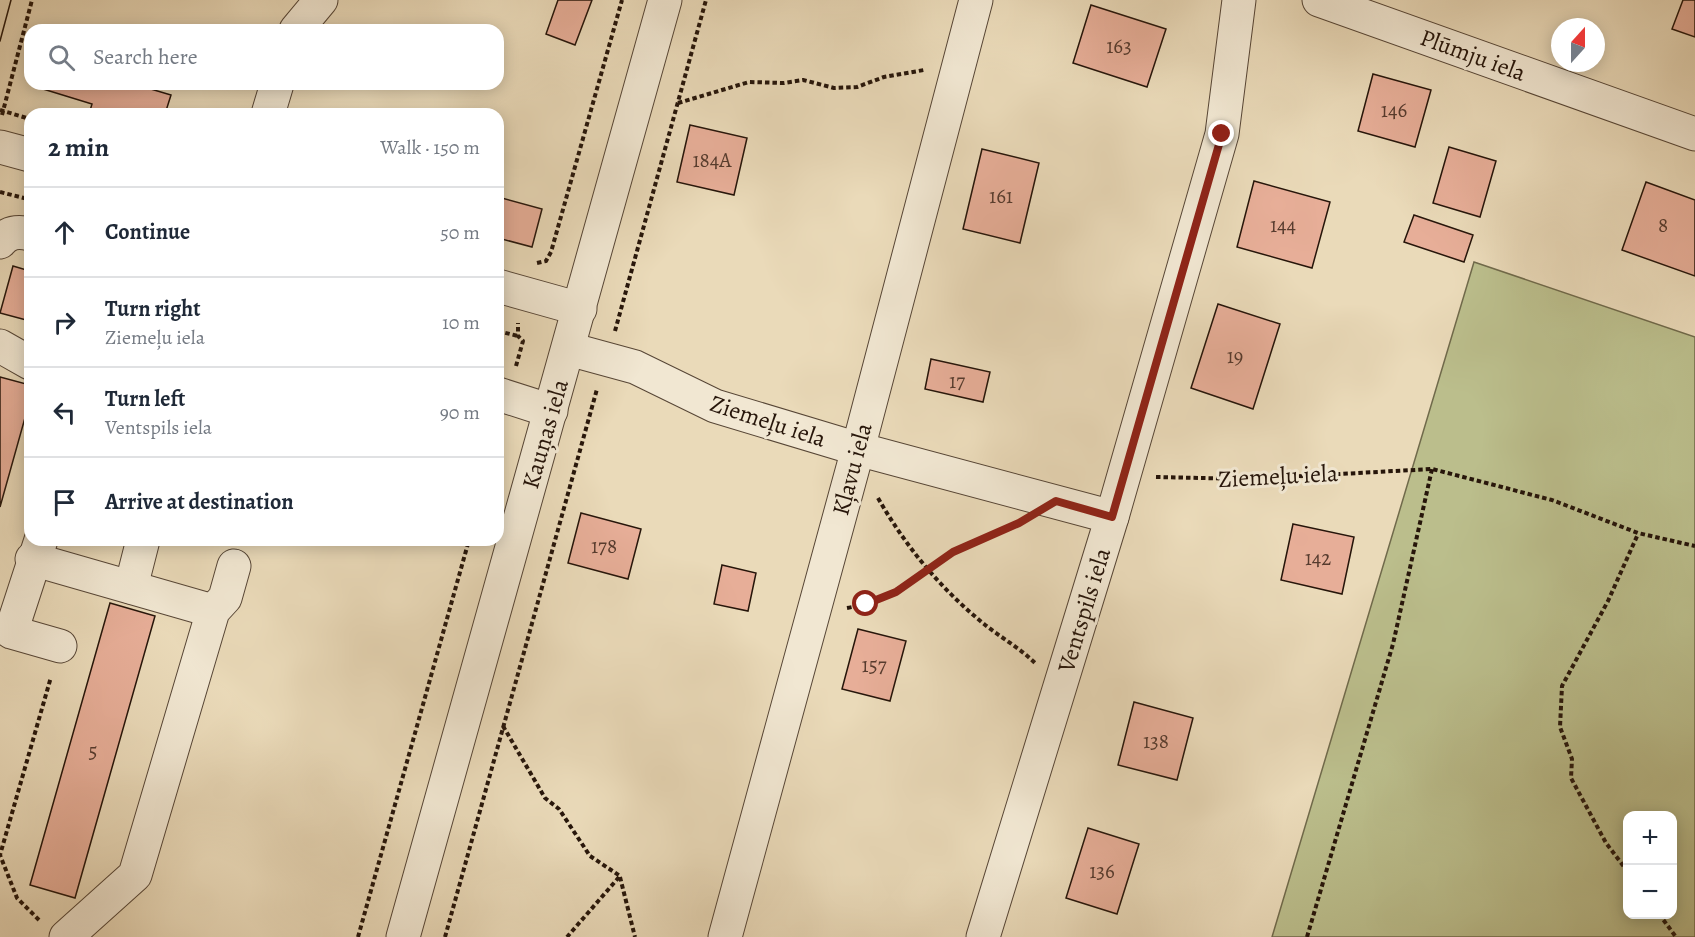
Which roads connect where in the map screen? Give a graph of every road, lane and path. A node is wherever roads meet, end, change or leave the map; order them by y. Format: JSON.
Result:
{"nodes":[{"id":1,"x":32,"y":0,"type":"edge"},
{"id":2,"x":321,"y":0,"type":"edge"},
{"id":3,"x":621,"y":0,"type":"edge"},
{"id":4,"x":665,"y":0,"type":"edge"},
{"id":5,"x":706,"y":0,"type":"edge"},
{"id":6,"x":976,"y":0,"type":"edge"},
{"id":7,"x":1239,"y":0,"type":"edge"},
{"id":8,"x":1319,"y":0,"type":"edge"},
{"id":9,"x":25,"y":24,"type":"edge"},
{"id":10,"x":301,"y":24,"type":"edge"},
{"id":11,"x":24,"y":29,"type":"edge"},
{"id":12,"x":933,"y":70,"type":"dead end"},
{"id":13,"x":275,"y":90,"type":"edge"},
{"id":14,"x":677,"y":103,"type":"junction"},
{"id":15,"x":270,"y":108,"type":"edge"},
{"id":16,"x":2,"y":110,"type":"edge"},
{"id":17,"x":24,"y":117,"type":"edge"},
{"id":18,"x":0,"y":123,"type":"edge"},
{"id":19,"x":1695,"y":134,"type":"edge"},
{"id":20,"x":0,"y":147,"type":"edge"},
{"id":21,"x":24,"y":153,"type":"edge"},
{"id":22,"x":0,"y":192,"type":"edge"},
{"id":23,"x":24,"y":198,"type":"edge"},
{"id":24,"x":24,"y":232,"type":"edge"},
{"id":25,"x":0,"y":242,"type":"edge"},
{"id":26,"x":532,"y":264,"type":"dead end"},
{"id":27,"x":504,"y":288,"type":"edge"},
{"id":28,"x":580,"y":309,"type":"junction"},
{"id":29,"x":504,"y":332,"type":"edge"},
{"id":30,"x":614,"y":334,"type":"dead end"},
{"id":31,"x":518,"y":336,"type":"dead end"},
{"id":32,"x":0,"y":346,"type":"edge"},
{"id":33,"x":569,"y":349,"type":"junction"},
{"id":34,"x":24,"y":360,"type":"edge"},
{"id":35,"x":600,"y":378,"type":"dead end"},
{"id":36,"x":504,"y":396,"type":"edge"},
{"id":37,"x":551,"y":411,"type":"junction"},
{"id":38,"x":855,"y":462,"type":"junction"},
{"id":39,"x":1432,"y":469,"type":"junction"},
{"id":40,"x":1124,"y":474,"type":"junction"},
{"id":41,"x":1056,"y":501,"type":"junction"},
{"id":42,"x":1112,"y":517,"type":"junction"},
{"id":43,"x":1638,"y":533,"type":"junction"},
{"id":44,"x":141,"y":546,"type":"edge"},
{"id":45,"x":467,"y":546,"type":"edge"},
{"id":46,"x":1695,"y":546,"type":"edge"},
{"id":47,"x":36,"y":550,"type":"edge"},
{"id":48,"x":234,"y":566,"type":"dead end"},
{"id":49,"x":928,"y":571,"type":"junction"},
{"id":50,"x":131,"y":587,"type":"junction"},
{"id":51,"x":213,"y":611,"type":"junction"},
{"id":52,"x":810,"y":624,"type":"junction"},
{"id":53,"x":60,"y":646,"type":"joint"},
{"id":54,"x":1059,"y":691,"type":"junction"},
{"id":55,"x":503,"y":726,"type":"junction"},
{"id":56,"x":1623,"y":865,"type":"edge"},
{"id":57,"x":620,"y":876,"type":"junction"},
{"id":58,"x":1662,"y":919,"type":"edge"},
{"id":59,"x":53,"y":929,"type":"edge"},
{"id":60,"x":358,"y":937,"type":"edge"},
{"id":61,"x":403,"y":937,"type":"edge"},
{"id":62,"x":445,"y":937,"type":"edge"},
{"id":63,"x":567,"y":937,"type":"edge"},
{"id":64,"x":635,"y":937,"type":"edge"},
{"id":65,"x":725,"y":937,"type":"edge"},
{"id":66,"x":983,"y":937,"type":"edge"},
{"id":67,"x":1307,"y":937,"type":"edge"},
{"id":68,"x":1676,"y":937,"type":"edge"}],
"edges":[{"from":1,"to":9,"type":"path"},
{"from":2,"to":10,"type":"street"},
{"from":3,"to":26,"type":"path"},
{"from":4,"to":28,"type":"street","name":"Kauņas iela"},
{"from":5,"to":14,"type":"path"},
{"from":6,"to":38,"type":"street","name":"Kļavu iela"},
{"from":7,"to":40,"type":"street","name":"Ventspils iela"},
{"from":8,"to":19,"type":"street","name":"Plūmju iela"},
{"from":11,"to":16,"type":"path"},
{"from":12,"to":14,"type":"path"},
{"from":13,"to":15,"type":"street"},
{"from":14,"to":30,"type":"path"},
{"from":16,"to":17,"type":"path"},
{"from":16,"to":18,"type":"path"},
{"from":20,"to":21,"type":"street"},
{"from":22,"to":23,"type":"path"},
{"from":24,"to":25,"type":"street"},
{"from":27,"to":28,"type":"street"},
{"from":28,"to":33,"type":"street","name":"Kauņas iela"},
{"from":29,"to":31,"type":"path"},
{"from":32,"to":34,"type":"street"},
{"from":33,"to":37,"type":"street","name":"Kauņas iela"},
{"from":33,"to":38,"type":"street","name":"Ziemeļu iela"},
{"from":35,"to":55,"type":"path"},
{"from":36,"to":37,"type":"street"},
{"from":37,"to":61,"type":"street","name":"Kauņas iela"},
{"from":38,"to":41,"type":"street","name":"Ziemeļu iela"},
{"from":38,"to":49,"type":"path"},
{"from":38,"to":52,"type":"street","name":"Kļavu iela"},
{"from":39,"to":40,"type":"path","name":"Ziemeļu iela"},
{"from":39,"to":43,"type":"path","name":"Ziemeļu iela"},
{"from":39,"to":67,"type":"path"},
{"from":40,"to":42,"type":"street","name":"Ventspils iela"},
{"from":41,"to":42,"type":"street","name":"Ziemeļu iela"},
{"from":41,"to":49,"type":"path"},
{"from":42,"to":54,"type":"street","name":"Ventspils iela"},
{"from":43,"to":46,"type":"path","name":"Ziemeļu iela"},
{"from":43,"to":56,"type":"path"},
{"from":44,"to":50,"type":"street"},
{"from":45,"to":60,"type":"path"},
{"from":47,"to":50,"type":"street"},
{"from":47,"to":53,"type":"street"},
{"from":48,"to":51,"type":"street"},
{"from":49,"to":52,"type":"path"},
{"from":49,"to":54,"type":"path"},
{"from":50,"to":51,"type":"street"},
{"from":51,"to":59,"type":"street"},
{"from":52,"to":65,"type":"street","name":"Kļavu iela"},
{"from":53,"to":59,"type":"path"},
{"from":54,"to":66,"type":"street","name":"Ventspils iela"},
{"from":55,"to":57,"type":"path"},
{"from":55,"to":62,"type":"path"},
{"from":57,"to":63,"type":"path"},
{"from":57,"to":64,"type":"path"},
{"from":58,"to":68,"type":"path"}]}
